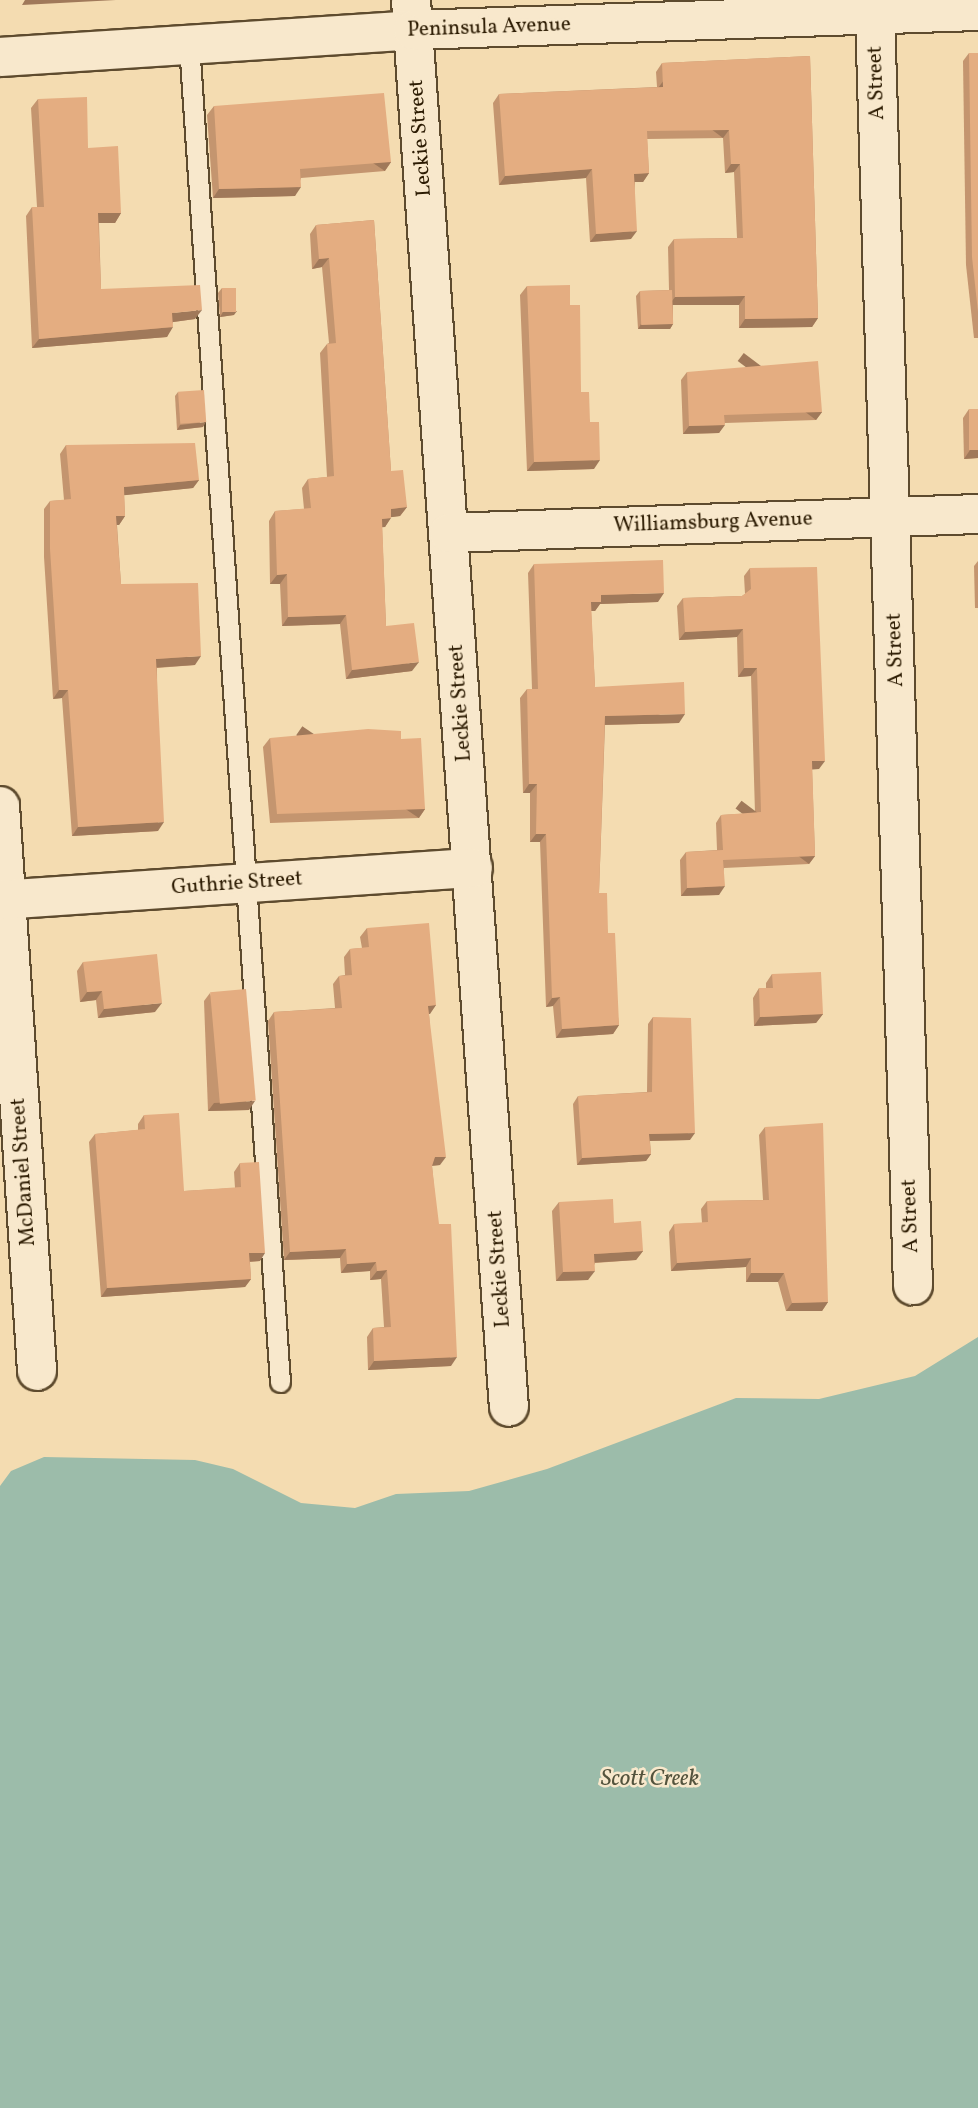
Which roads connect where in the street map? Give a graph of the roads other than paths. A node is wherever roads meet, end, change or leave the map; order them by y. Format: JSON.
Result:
{"nodes":[{"id":1,"x":978,"y":11,"type":"edge"},
{"id":2,"x":875,"y":14,"type":"junction"},
{"id":3,"x":412,"y":15,"type":"edge"},
{"id":4,"x":189,"y":44,"type":"junction"},
{"id":5,"x":0,"y":57,"type":"edge"},
{"id":6,"x":978,"y":514,"type":"edge"},
{"id":7,"x":892,"y":517,"type":"junction"},
{"id":8,"x":449,"y":533,"type":"junction"},
{"id":9,"x":0,"y":806,"type":"edge"},
{"id":10,"x":473,"y":869,"type":"junction"},
{"id":11,"x":248,"y":883,"type":"junction"},
{"id":12,"x":3,"y":900,"type":"edge"},
{"id":13,"x":913,"y":1285,"type":"dead end"},
{"id":14,"x":37,"y":1371,"type":"dead end"},
{"id":15,"x":280,"y":1382,"type":"dead end"},
{"id":16,"x":509,"y":1407,"type":"dead end"}],
"edges":[{"from":1,"to":2,"type":"street","name":"Peninsula Avenue"},
{"from":2,"to":3,"type":"street","name":"Peninsula Avenue"},
{"from":2,"to":7,"type":"street","name":"A Street"},
{"from":3,"to":4,"type":"street","name":"Peninsula Avenue"},
{"from":3,"to":8,"type":"street","name":"Leckie Street"},
{"from":4,"to":5,"type":"street","name":"Peninsula Avenue"},
{"from":4,"to":11,"type":"lane"},
{"from":6,"to":7,"type":"street","name":"Williamsburg Avenue"},
{"from":7,"to":8,"type":"street","name":"Williamsburg Avenue"},
{"from":7,"to":13,"type":"street","name":"A Street"},
{"from":8,"to":10,"type":"street","name":"Leckie Street"},
{"from":9,"to":12,"type":"street","name":"McDaniel Street"},
{"from":10,"to":11,"type":"street","name":"Guthrie Street"},
{"from":10,"to":16,"type":"street","name":"Leckie Street"},
{"from":11,"to":12,"type":"street","name":"Guthrie Street"},
{"from":11,"to":15,"type":"lane"},
{"from":12,"to":14,"type":"street","name":"McDaniel Street"}]}
